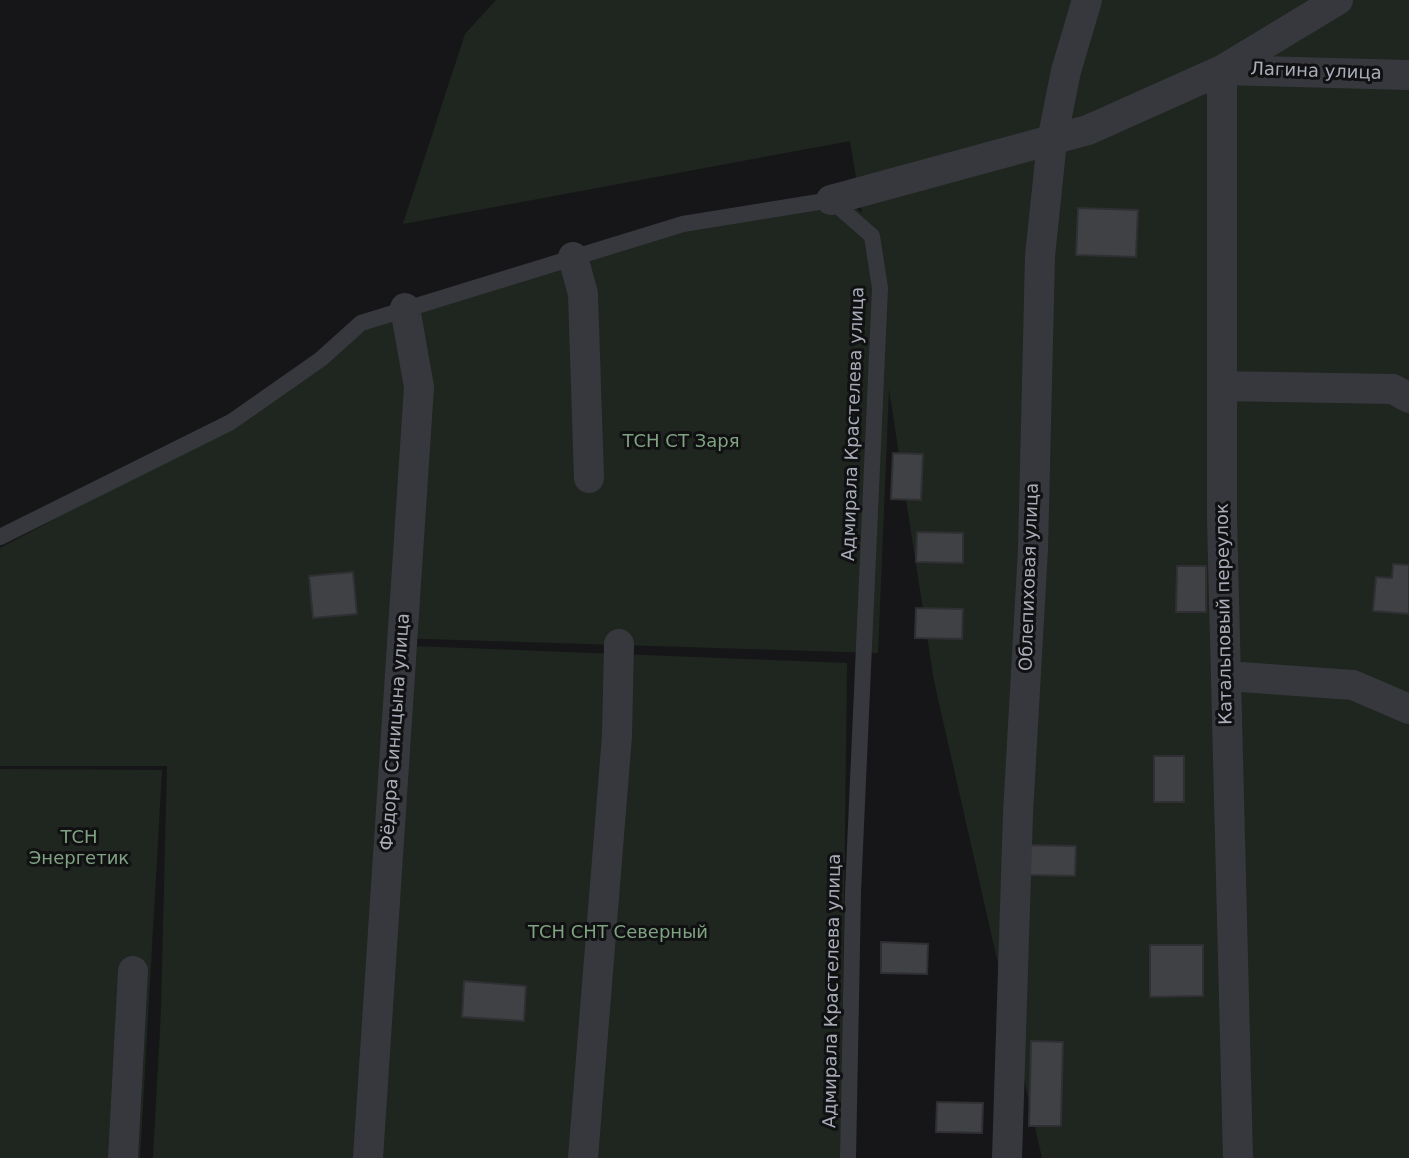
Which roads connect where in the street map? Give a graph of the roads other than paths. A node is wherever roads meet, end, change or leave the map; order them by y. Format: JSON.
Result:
{"nodes":[{"id":1,"x":1087,"y":0,"type":"edge"},
{"id":2,"x":1338,"y":0,"type":"edge"},
{"id":3,"x":1222,"y":70,"type":"junction"},
{"id":4,"x":1409,"y":75,"type":"edge"},
{"id":5,"x":1052,"y":141,"type":"junction"},
{"id":6,"x":831,"y":200,"type":"junction"},
{"id":7,"x":573,"y":257,"type":"junction"},
{"id":8,"x":405,"y":308,"type":"junction"},
{"id":9,"x":1222,"y":386,"type":"junction"},
{"id":10,"x":1409,"y":398,"type":"edge"},
{"id":11,"x":589,"y":478,"type":"dead end"},
{"id":12,"x":0,"y":537,"type":"edge"},
{"id":13,"x":619,"y":644,"type":"dead end"},
{"id":14,"x":1226,"y":676,"type":"junction"},
{"id":15,"x":1409,"y":709,"type":"edge"},
{"id":16,"x":133,"y":971,"type":"dead end"},
{"id":17,"x":123,"y":1158,"type":"edge"},
{"id":18,"x":368,"y":1158,"type":"edge"},
{"id":19,"x":583,"y":1158,"type":"edge"},
{"id":20,"x":848,"y":1158,"type":"edge"},
{"id":21,"x":1007,"y":1158,"type":"edge"},
{"id":22,"x":1238,"y":1158,"type":"edge"}],
"edges":[{"from":1,"to":5,"type":"street","name":"Облепиховая улица"},
{"from":2,"to":3,"type":"street"},
{"from":3,"to":4,"type":"street","name":"Лагина улица"},
{"from":3,"to":5,"type":"street"},
{"from":3,"to":9,"type":"street","name":"Катальповый переулок"},
{"from":5,"to":6,"type":"street"},
{"from":5,"to":21,"type":"street","name":"Облепиховая улица"},
{"from":6,"to":7,"type":"lane"},
{"from":6,"to":20,"type":"lane","name":"Адмирала Крастелева улица"},
{"from":7,"to":8,"type":"lane"},
{"from":7,"to":11,"type":"street"},
{"from":8,"to":12,"type":"lane"},
{"from":8,"to":18,"type":"street","name":"Фёдора Синицына улица"},
{"from":9,"to":10,"type":"street"},
{"from":9,"to":14,"type":"street","name":"Катальповый переулок"},
{"from":13,"to":19,"type":"street"},
{"from":14,"to":15,"type":"street"},
{"from":14,"to":22,"type":"street","name":"Катальповый переулок"},
{"from":16,"to":17,"type":"street"}]}
